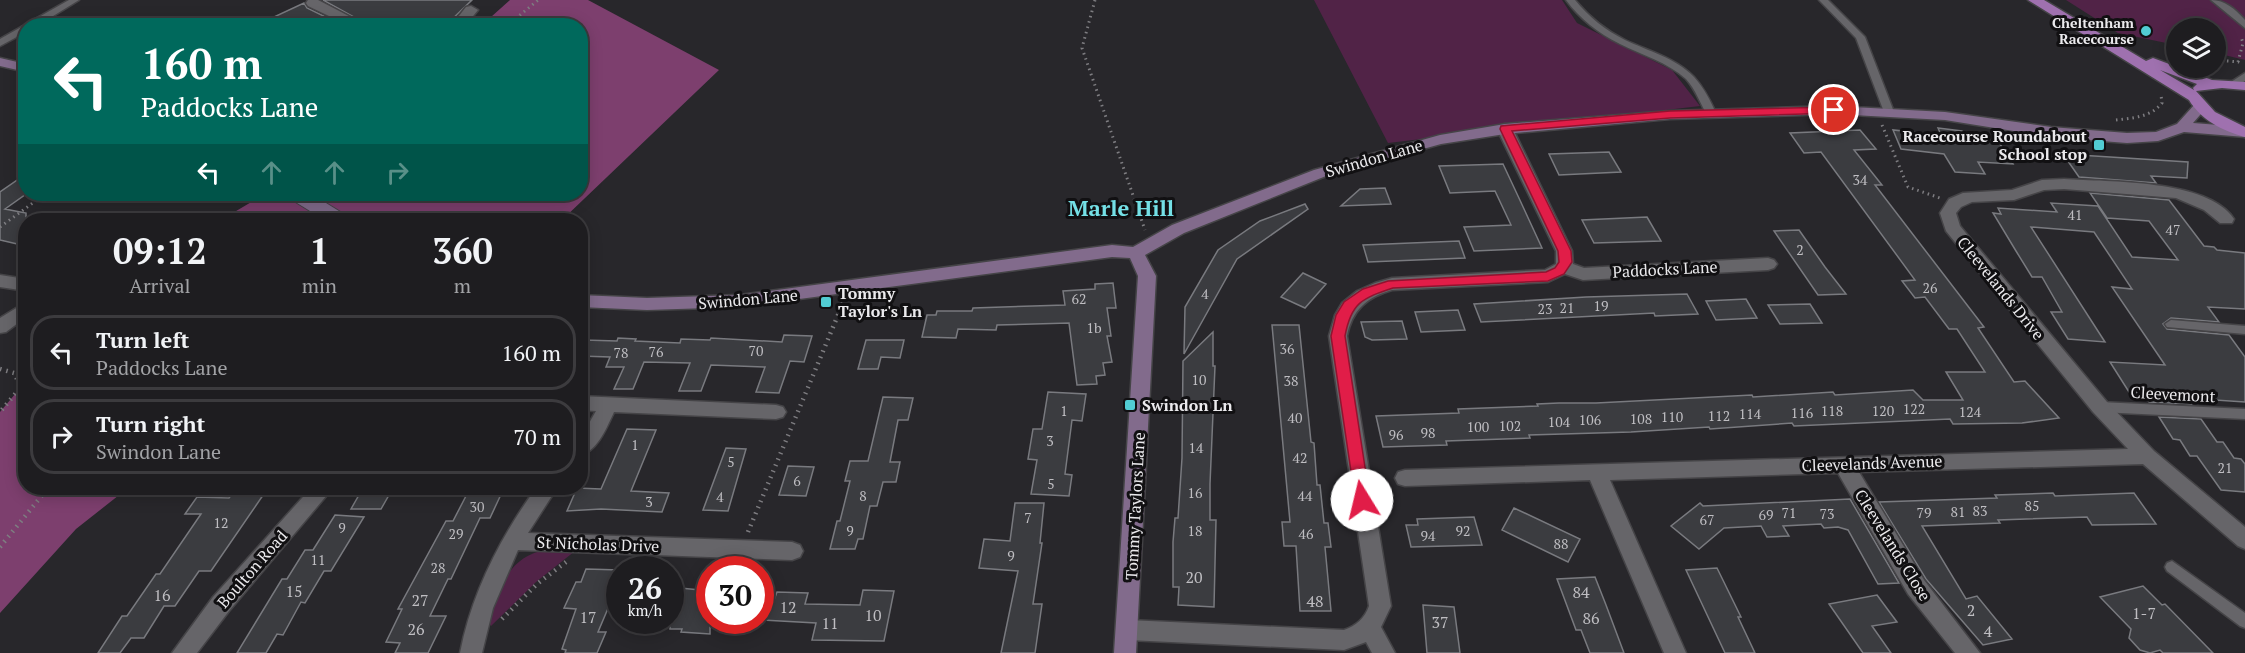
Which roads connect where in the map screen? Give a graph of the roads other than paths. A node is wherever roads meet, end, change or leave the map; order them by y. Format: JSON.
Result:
{"nodes":[{"id":1,"x":75,"y":0,"type":"edge"},
{"id":2,"x":1570,"y":0,"type":"edge"},
{"id":3,"x":1823,"y":0,"type":"edge"},
{"id":4,"x":2035,"y":0,"type":"edge"},
{"id":5,"x":2215,"y":0,"type":"edge"},
{"id":6,"x":312,"y":3,"type":"dead end"},
{"id":7,"x":471,"y":10,"type":"dead end"},
{"id":8,"x":44,"y":18,"type":"edge"},
{"id":9,"x":345,"y":18,"type":"edge"},
{"id":10,"x":464,"y":18,"type":"edge"},
{"id":11,"x":2245,"y":25,"type":"edge"},
{"id":12,"x":18,"y":33,"type":"edge"},
{"id":13,"x":0,"y":43,"type":"edge"},
{"id":14,"x":2112,"y":46,"type":"junction"},
{"id":15,"x":0,"y":62,"type":"edge"},
{"id":16,"x":18,"y":66,"type":"edge"},
{"id":17,"x":2241,"y":82,"type":"edge"},
{"id":18,"x":2210,"y":84,"type":"junction"},
{"id":19,"x":2197,"y":102,"type":"junction"},
{"id":20,"x":1711,"y":112,"type":"junction"},
{"id":21,"x":1882,"y":112,"type":"junction"},
{"id":22,"x":2182,"y":128,"type":"junction"},
{"id":23,"x":1505,"y":129,"type":"junction"},
{"id":24,"x":2245,"y":132,"type":"edge"},
{"id":25,"x":308,"y":201,"type":"edge"},
{"id":26,"x":328,"y":213,"type":"edge"},
{"id":27,"x":2226,"y":219,"type":"dead end"},
{"id":28,"x":1143,"y":248,"type":"junction"},
{"id":29,"x":1768,"y":264,"type":"dead end"},
{"id":30,"x":1563,"y":267,"type":"junction"},
{"id":31,"x":0,"y":281,"type":"edge"},
{"id":32,"x":18,"y":284,"type":"edge"},
{"id":33,"x":588,"y":301,"type":"edge"},
{"id":34,"x":18,"y":314,"type":"edge"},
{"id":35,"x":2171,"y":324,"type":"dead end"},
{"id":36,"x":0,"y":327,"type":"edge"},
{"id":37,"x":2245,"y":330,"type":"edge"},
{"id":38,"x":588,"y":404,"type":"edge"},
{"id":39,"x":608,"y":405,"type":"junction"},
{"id":40,"x":2100,"y":407,"type":"junction"},
{"id":41,"x":776,"y":412,"type":"dead end"},
{"id":42,"x":2245,"y":414,"type":"edge"},
{"id":43,"x":588,"y":439,"type":"edge"},
{"id":44,"x":2147,"y":456,"type":"junction"},
{"id":45,"x":1843,"y":464,"type":"junction"},
{"id":46,"x":1597,"y":473,"type":"junction"},
{"id":47,"x":1405,"y":478,"type":"dead end"},
{"id":48,"x":317,"y":495,"type":"edge"},
{"id":49,"x":543,"y":495,"type":"edge"},
{"id":50,"x":2245,"y":540,"type":"edge"},
{"id":51,"x":513,"y":541,"type":"junction"},
{"id":52,"x":792,"y":551,"type":"dead end"},
{"id":53,"x":2172,"y":567,"type":"dead end"},
{"id":54,"x":2245,"y":621,"type":"edge"},
{"id":55,"x":1369,"y":627,"type":"junction"},
{"id":56,"x":1128,"y":630,"type":"junction"},
{"id":57,"x":183,"y":653,"type":"edge"},
{"id":58,"x":471,"y":653,"type":"edge"},
{"id":59,"x":1125,"y":653,"type":"edge"},
{"id":60,"x":1384,"y":653,"type":"edge"},
{"id":61,"x":1675,"y":653,"type":"edge"},
{"id":62,"x":1968,"y":653,"type":"edge"}],
"edges":[{"from":1,"to":8,"type":"lane"},
{"from":2,"to":20,"type":"lane"},
{"from":3,"to":21,"type":"lane"},
{"from":4,"to":14,"type":"main road"},
{"from":5,"to":11,"type":"lane"},
{"from":6,"to":9,"type":"street"},
{"from":7,"to":10,"type":"street"},
{"from":12,"to":13,"type":"lane"},
{"from":14,"to":18,"type":"main road"},
{"from":14,"to":19,"type":"main road"},
{"from":15,"to":16,"type":"street"},
{"from":17,"to":18,"type":"main road"},
{"from":18,"to":19,"type":"main road"},
{"from":19,"to":22,"type":"street"},
{"from":19,"to":24,"type":"main road"},
{"from":20,"to":21,"type":"street","name":"Swindon Lane"},
{"from":20,"to":23,"type":"street","name":"Swindon Lane"},
{"from":21,"to":22,"type":"street","name":"Swindon Lane"},
{"from":22,"to":24,"type":"street","name":"Swindon Lane"},
{"from":23,"to":28,"type":"street","name":"Swindon Lane"},
{"from":23,"to":30,"type":"street"},
{"from":25,"to":26,"type":"street","bridge":true},
{"from":27,"to":40,"type":"street","name":"Cleevelands Drive"},
{"from":28,"to":33,"type":"street","name":"Swindon Lane"},
{"from":28,"to":56,"type":"street","name":"Tommy Taylors Lane"},
{"from":29,"to":30,"type":"street","name":"Paddocks Lane"},
{"from":30,"to":55,"type":"street"},
{"from":31,"to":32,"type":"street"},
{"from":34,"to":36,"type":"street"},
{"from":35,"to":37,"type":"lane"},
{"from":38,"to":39,"type":"street"},
{"from":39,"to":41,"type":"street"},
{"from":39,"to":43,"type":"street"},
{"from":40,"to":42,"type":"lane","name":"Cleevemont"},
{"from":40,"to":44,"type":"street","name":"Cleevelands Drive"},
{"from":44,"to":45,"type":"street","name":"Cleevelands Avenue"},
{"from":44,"to":50,"type":"street","name":"Cleevelands Drive"},
{"from":45,"to":46,"type":"street","name":"Cleevelands Avenue"},
{"from":45,"to":62,"type":"street","name":"Cleevelands Close"},
{"from":46,"to":47,"type":"street","name":"Cleevelands Avenue"},
{"from":46,"to":61,"type":"street"},
{"from":48,"to":57,"type":"street","name":"Boulton Road"},
{"from":49,"to":51,"type":"street","name":"St Nicholas Drive"},
{"from":51,"to":52,"type":"street","name":"St Nicholas Drive"},
{"from":51,"to":58,"type":"street","name":"St Nicholas Drive"},
{"from":53,"to":54,"type":"lane"},
{"from":55,"to":56,"type":"street"},
{"from":55,"to":60,"type":"street"},
{"from":56,"to":59,"type":"street","name":"Tommy Taylors Lane"}]}
